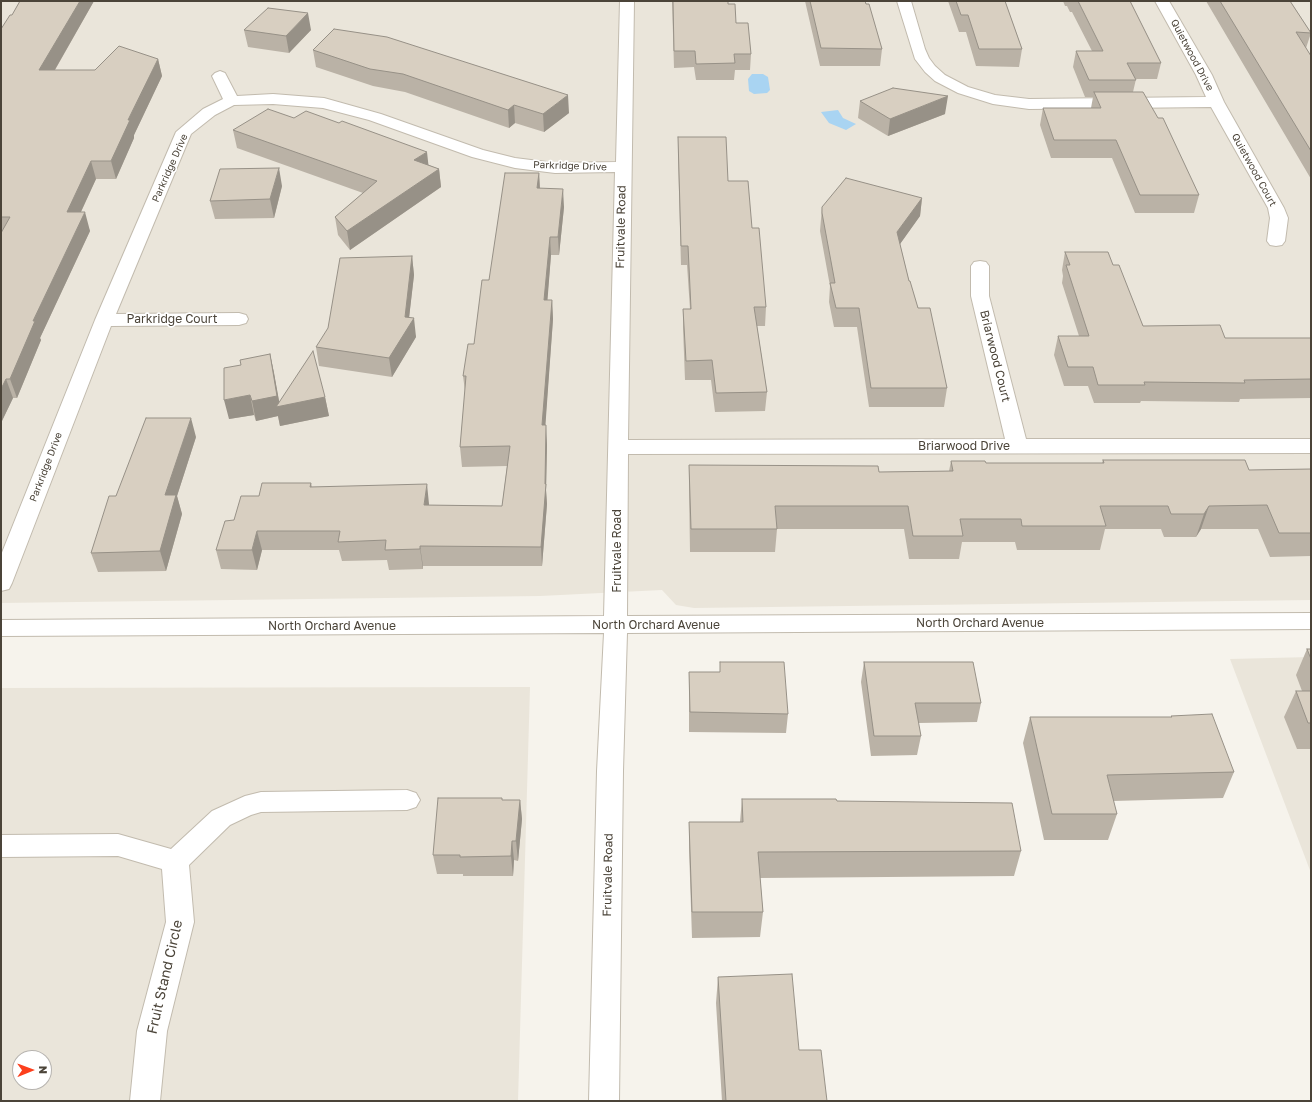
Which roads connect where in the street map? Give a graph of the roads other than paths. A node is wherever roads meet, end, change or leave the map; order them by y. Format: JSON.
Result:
{"nodes":[{"id":1,"x":627,"y":1,"type":"edge"},
{"id":2,"x":904,"y":1,"type":"edge"},
{"id":3,"x":1162,"y":1,"type":"edge"},
{"id":4,"x":220,"y":76,"type":"dead end"},
{"id":5,"x":231,"y":101,"type":"junction"},
{"id":6,"x":1216,"y":102,"type":"junction"},
{"id":7,"x":622,"y":167,"type":"junction"},
{"id":8,"x":1276,"y":241,"type":"dead end"},
{"id":9,"x":980,"y":266,"type":"dead end"},
{"id":10,"x":239,"y":319,"type":"dead end"},
{"id":11,"x":104,"y":320,"type":"junction"},
{"id":12,"x":1017,"y":446,"type":"junction"},
{"id":13,"x":1311,"y":446,"type":"edge"},
{"id":14,"x":618,"y":448,"type":"junction"},
{"id":15,"x":1,"y":583,"type":"edge"},
{"id":16,"x":1311,"y":621,"type":"edge"},
{"id":17,"x":616,"y":625,"type":"junction"},
{"id":18,"x":1,"y":628,"type":"edge"},
{"id":19,"x":407,"y":800,"type":"dead end"},
{"id":20,"x":1,"y":846,"type":"edge"},
{"id":21,"x":175,"y":861,"type":"junction"},
{"id":22,"x":144,"y":1101,"type":"edge"},
{"id":23,"x":604,"y":1101,"type":"edge"}],
"edges":[{"from":1,"to":7,"type":"street","name":"Fruitvale Road"},
{"from":2,"to":6,"type":"street","name":"Quietwood Drive"},
{"from":3,"to":6,"type":"street","name":"Quietwood Drive"},
{"from":4,"to":5,"type":"street"},
{"from":5,"to":7,"type":"street","name":"Parkridge Drive"},
{"from":5,"to":11,"type":"street","name":"Parkridge Drive"},
{"from":6,"to":8,"type":"street","name":"Quietwood Court"},
{"from":7,"to":14,"type":"street","name":"Fruitvale Road"},
{"from":9,"to":12,"type":"street","name":"Briarwood Court"},
{"from":10,"to":11,"type":"street","name":"Parkridge Court"},
{"from":11,"to":15,"type":"street","name":"Parkridge Drive"},
{"from":12,"to":13,"type":"street","name":"Briarwood Drive"},
{"from":12,"to":14,"type":"street","name":"Briarwood Drive"},
{"from":14,"to":17,"type":"street","name":"Fruitvale Road"},
{"from":16,"to":17,"type":"street","name":"North Orchard Avenue"},
{"from":17,"to":18,"type":"street","name":"North Orchard Avenue"},
{"from":17,"to":23,"type":"street","name":"Fruitvale Road"},
{"from":19,"to":21,"type":"street"},
{"from":20,"to":21,"type":"street"},
{"from":21,"to":22,"type":"street","name":"Fruit Stand Circle"}]}
